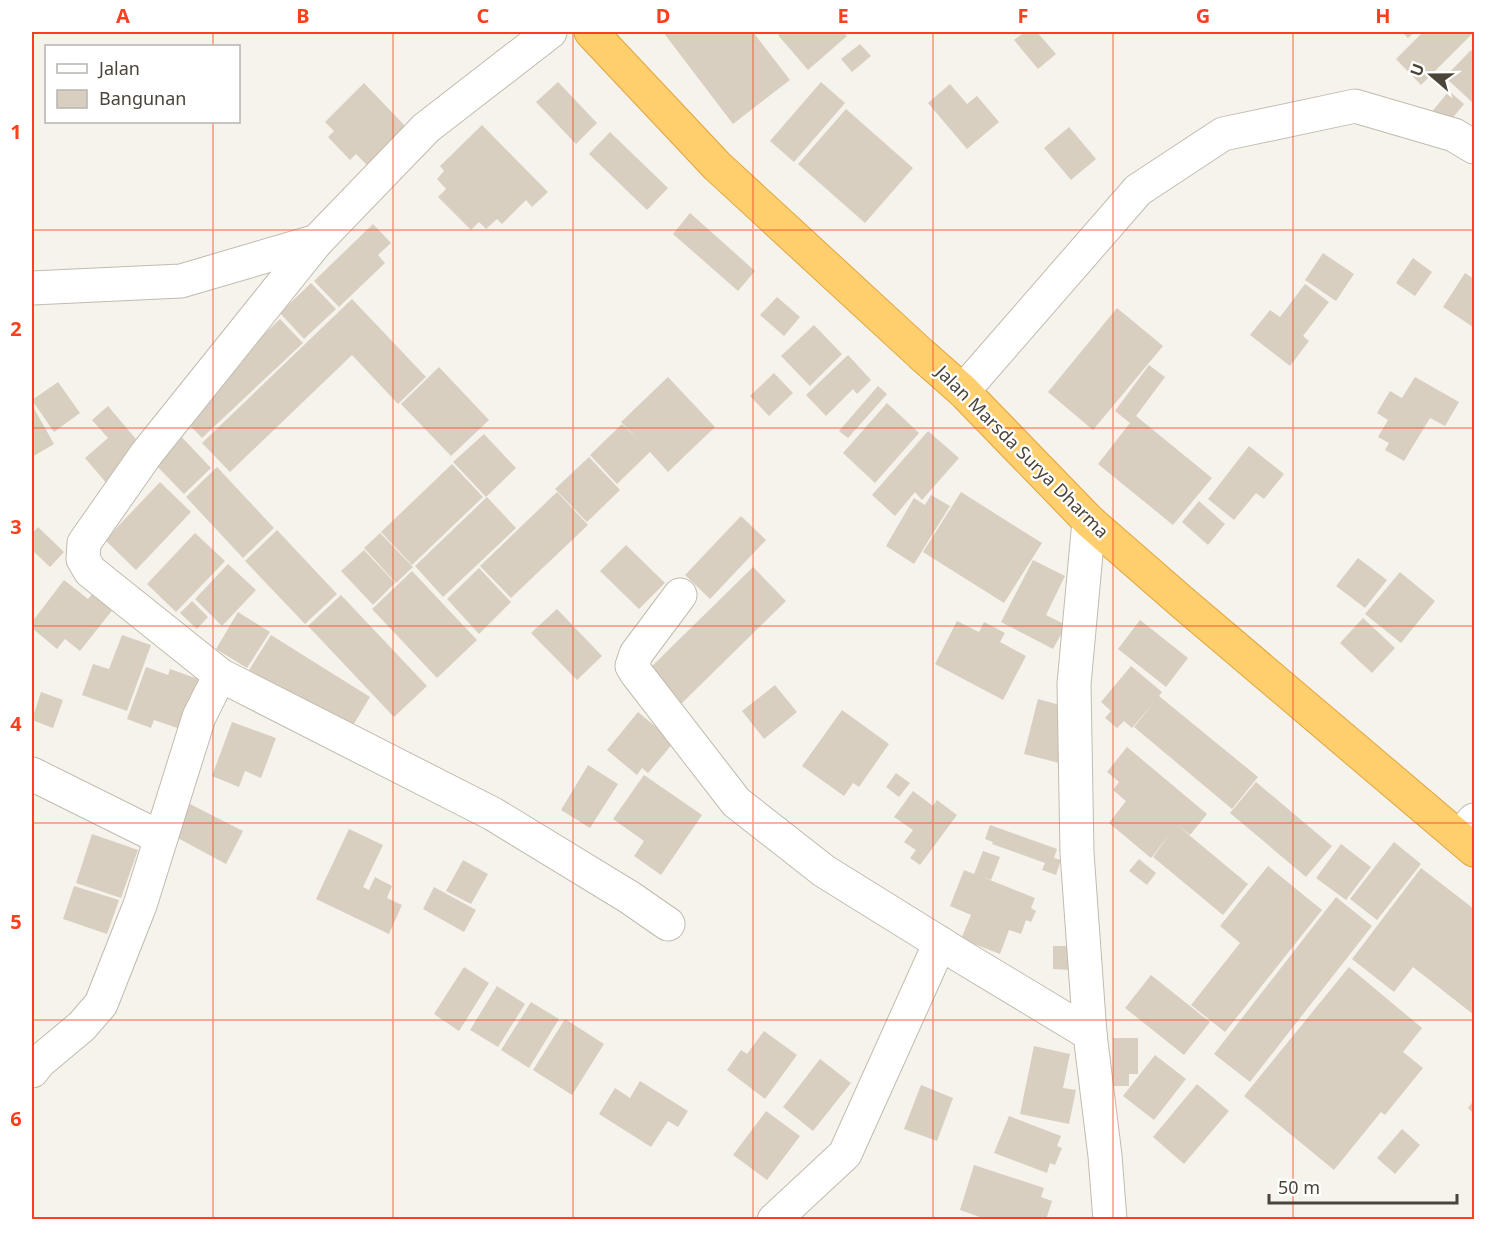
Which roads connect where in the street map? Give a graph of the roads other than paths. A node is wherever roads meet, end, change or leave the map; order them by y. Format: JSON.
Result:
{"nodes":[{"id":1,"x":550,"y":32,"type":"edge"},
{"id":2,"x":591,"y":32,"type":"edge"},
{"id":3,"x":1474,"y":147,"type":"edge"},
{"id":4,"x":317,"y":241,"type":"junction"},
{"id":5,"x":32,"y":288,"type":"edge"},
{"id":6,"x":963,"y":391,"type":"junction"},
{"id":7,"x":1089,"y":521,"type":"junction"},
{"id":8,"x":680,"y":595,"type":"dead end"},
{"id":9,"x":220,"y":675,"type":"junction"},
{"id":10,"x":32,"y":774,"type":"edge"},
{"id":11,"x":1469,"y":836,"type":"edge"},
{"id":12,"x":161,"y":838,"type":"junction"},
{"id":13,"x":668,"y":924,"type":"dead end"},
{"id":14,"x":940,"y":943,"type":"junction"},
{"id":15,"x":1090,"y":1034,"type":"junction"},
{"id":16,"x":32,"y":1071,"type":"edge"},
{"id":17,"x":774,"y":1220,"type":"edge"},
{"id":18,"x":1110,"y":1220,"type":"edge"}],
"edges":[{"from":1,"to":4,"type":"street"},
{"from":2,"to":6,"type":"highway","name":"Jalan Marsda Surya Dharma"},
{"from":3,"to":6,"type":"street"},
{"from":4,"to":5,"type":"street"},
{"from":4,"to":9,"type":"street"},
{"from":6,"to":7,"type":"highway","name":"Jalan Marsda Surya Dharma"},
{"from":7,"to":11,"type":"highway","name":"Jalan Marsda Surya Dharma"},
{"from":7,"to":15,"type":"street"},
{"from":8,"to":14,"type":"street"},
{"from":9,"to":12,"type":"street"},
{"from":9,"to":13,"type":"street"},
{"from":10,"to":12,"type":"street"},
{"from":12,"to":16,"type":"street"},
{"from":14,"to":15,"type":"street"},
{"from":14,"to":17,"type":"street"},
{"from":15,"to":18,"type":"street"}]}
